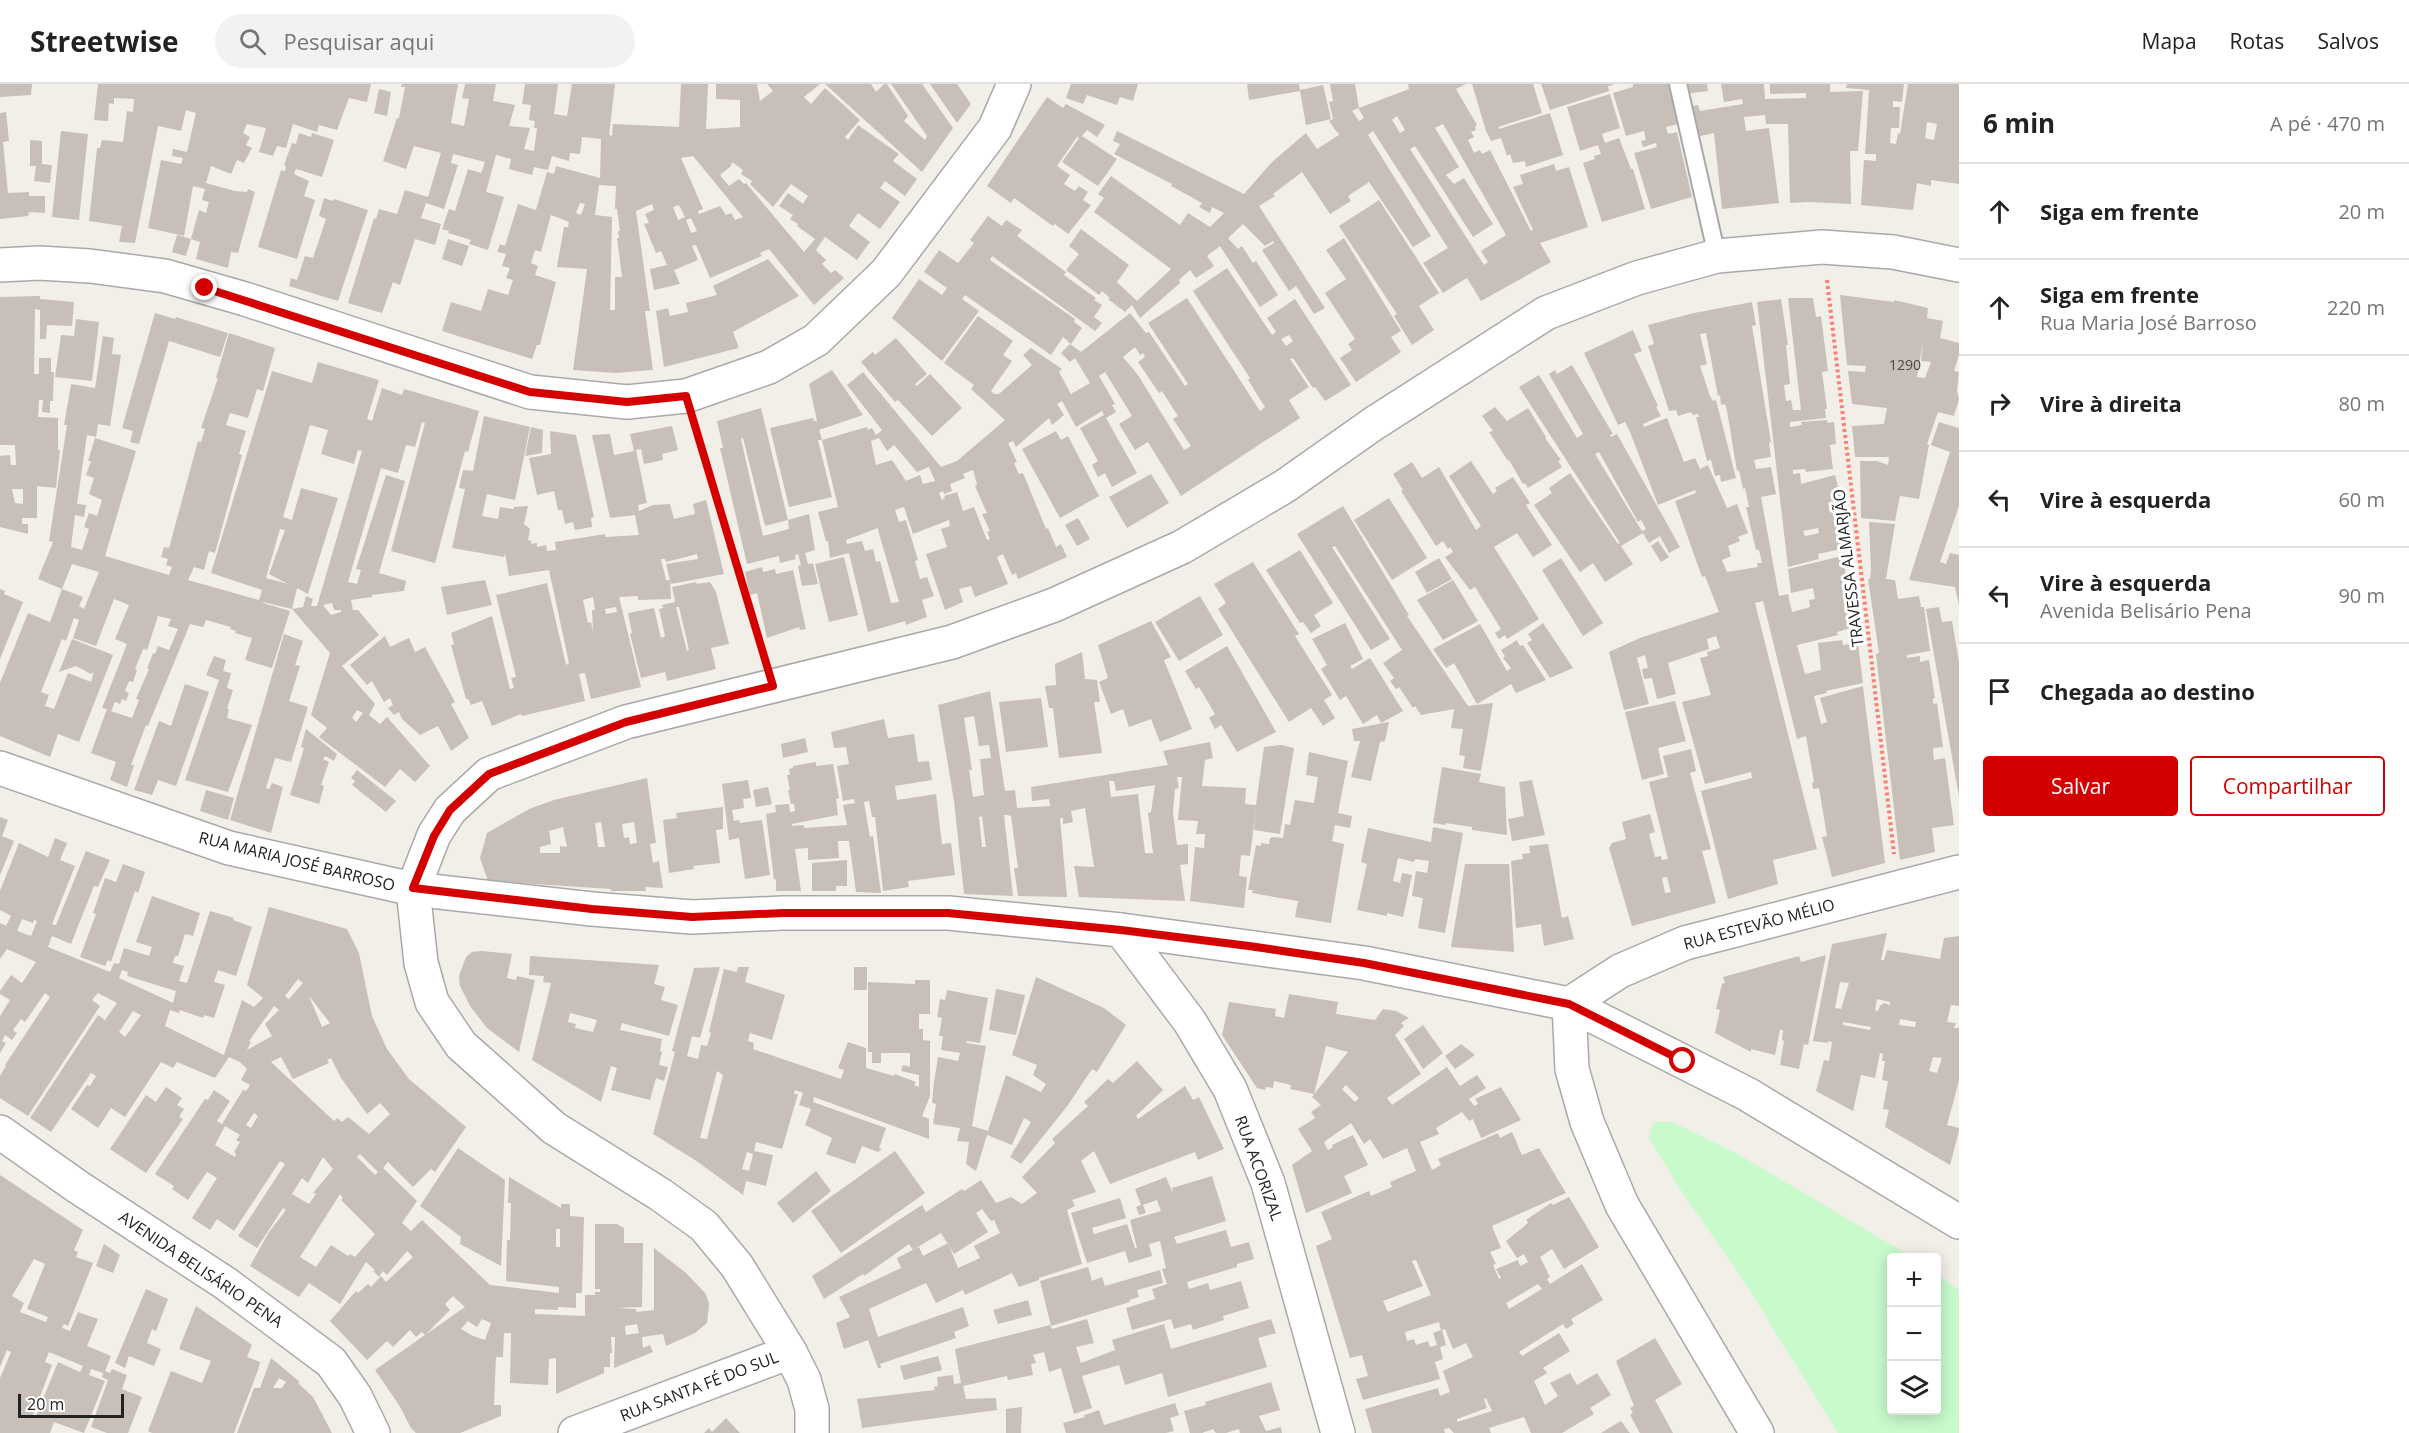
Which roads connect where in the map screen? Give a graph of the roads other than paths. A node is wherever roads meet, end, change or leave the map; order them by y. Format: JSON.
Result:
{"nodes":[{"id":1,"x":1014,"y":84,"type":"edge"},
{"id":2,"x":1678,"y":84,"type":"edge"},
{"id":3,"x":1717,"y":256,"type":"junction"},
{"id":4,"x":0,"y":265,"type":"edge"},
{"id":5,"x":1959,"y":265,"type":"edge"},
{"id":6,"x":0,"y":768,"type":"edge"},
{"id":7,"x":1959,"y":872,"type":"edge"},
{"id":8,"x":413,"y":888,"type":"junction"},
{"id":9,"x":1121,"y":930,"type":"junction"},
{"id":10,"x":1569,"y":1004,"type":"junction"},
{"id":11,"x":0,"y":1132,"type":"edge"},
{"id":12,"x":1959,"y":1222,"type":"edge"},
{"id":13,"x":790,"y":1352,"type":"junction"},
{"id":14,"x":373,"y":1433,"type":"edge"},
{"id":15,"x":575,"y":1433,"type":"edge"},
{"id":16,"x":812,"y":1433,"type":"edge"},
{"id":17,"x":1338,"y":1433,"type":"edge"},
{"id":18,"x":1757,"y":1433,"type":"edge"}],
"edges":[{"from":1,"to":4,"type":"street"},
{"from":2,"to":3,"type":"lane"},
{"from":3,"to":5,"type":"street"},
{"from":3,"to":8,"type":"street"},
{"from":6,"to":8,"type":"street","name":"RUA MARIA JOSÉ BARROSO"},
{"from":7,"to":10,"type":"street","name":"RUA ESTEVÃO MÉLIO"},
{"from":8,"to":9,"type":"street","name":"RUA MARIA JOSÉ BARROSO"},
{"from":8,"to":13,"type":"street"},
{"from":9,"to":10,"type":"street","name":"RUA MARIA JOSÉ BARROSO"},
{"from":9,"to":17,"type":"street","name":"RUA ACORIZAL"},
{"from":10,"to":12,"type":"street","name":"RUA MARIA JOSÉ BARROSO"},
{"from":10,"to":18,"type":"street"},
{"from":11,"to":14,"type":"street","name":"AVENIDA BELISÁRIO PENA"},
{"from":13,"to":15,"type":"street","name":"RUA SANTA FÉ DO SUL"},
{"from":13,"to":16,"type":"street"}]}
